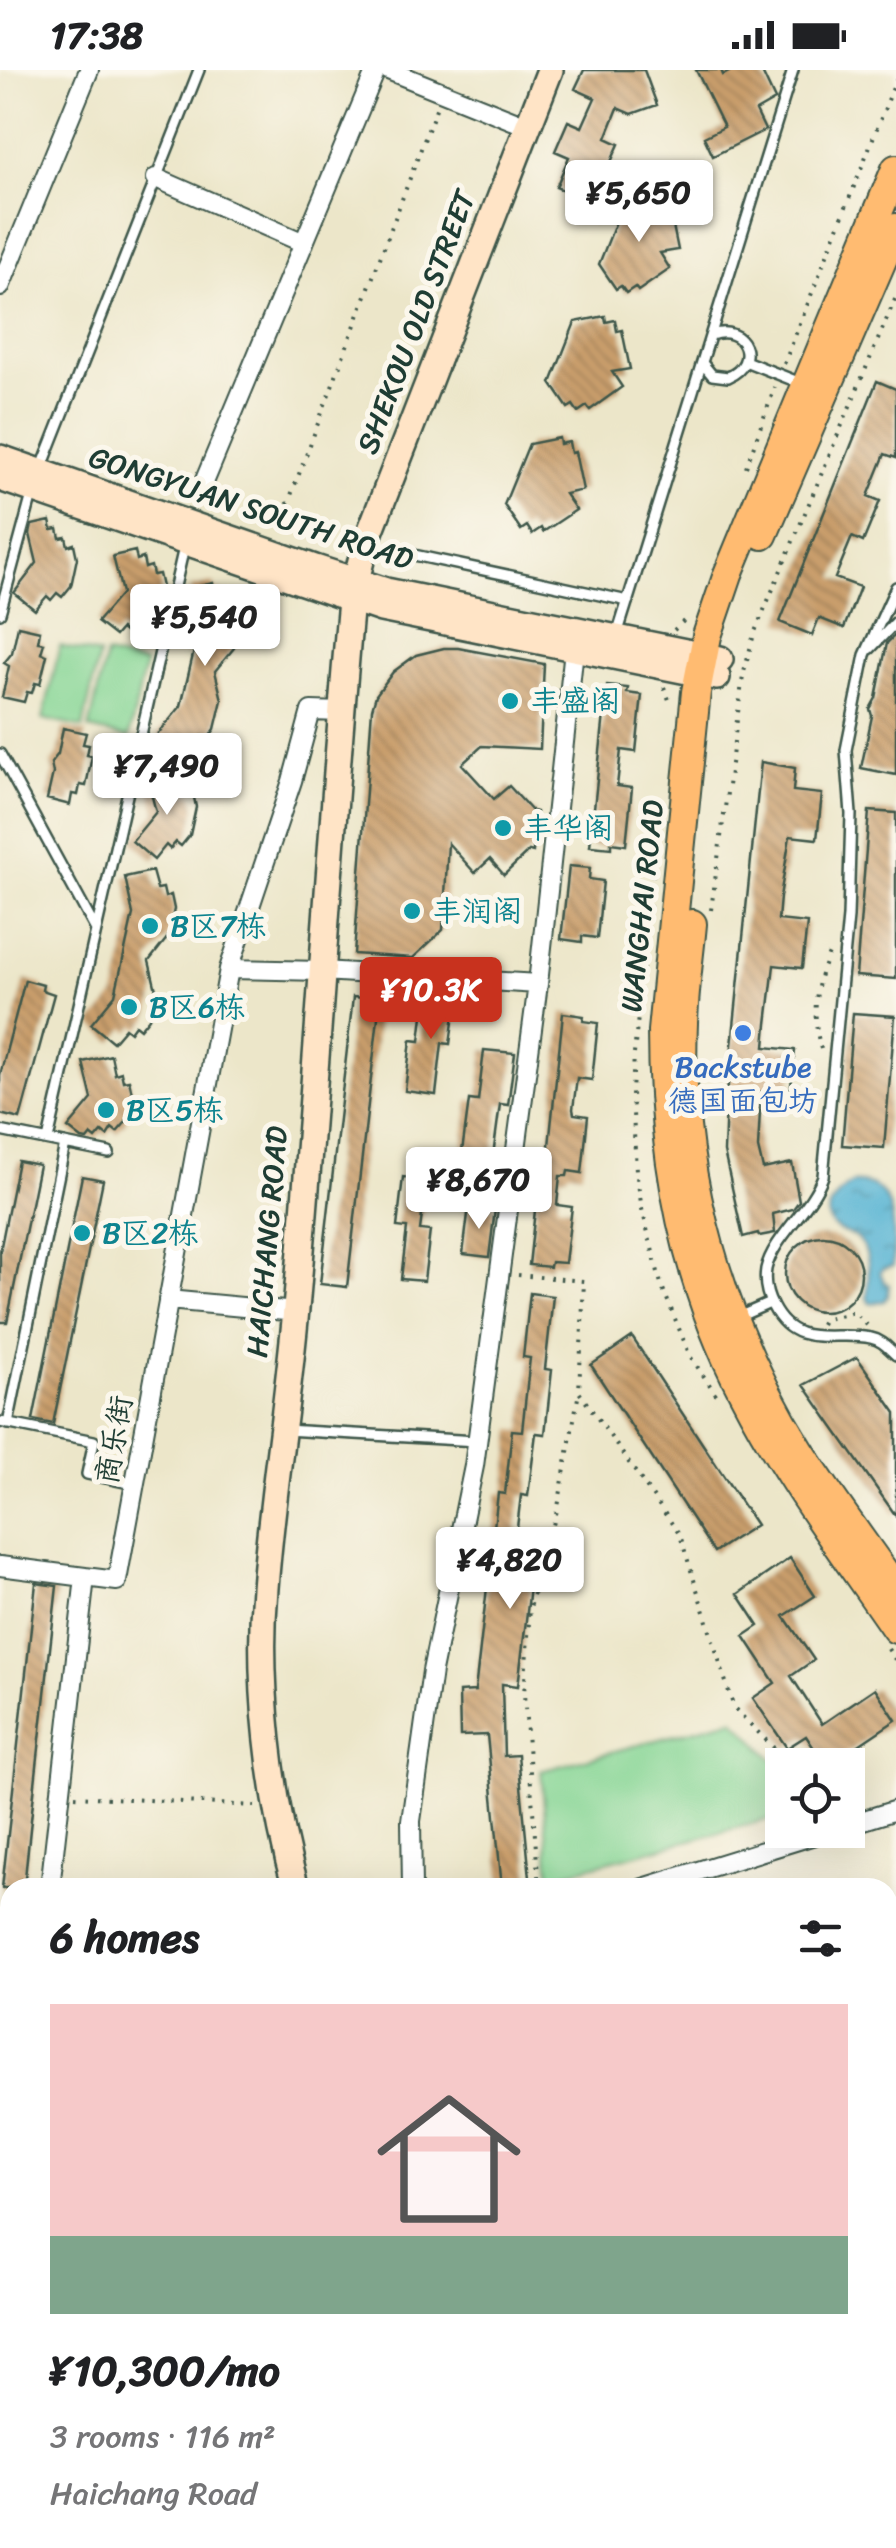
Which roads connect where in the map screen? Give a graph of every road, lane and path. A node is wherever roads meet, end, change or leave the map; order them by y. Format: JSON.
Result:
{"nodes":[{"id":1,"x":89,"y":70,"type":"edge"},
{"id":2,"x":199,"y":70,"type":"edge"},
{"id":3,"x":376,"y":70,"type":"edge"},
{"id":4,"x":388,"y":70,"type":"edge"},
{"id":5,"x":550,"y":70,"type":"edge"},
{"id":6,"x":793,"y":70,"type":"edge"},
{"id":7,"x":896,"y":80,"type":"edge"},
{"id":8,"x":442,"y":92,"type":"junction"},
{"id":9,"x":527,"y":126,"type":"junction"},
{"id":10,"x":896,"y":169,"type":"edge"},
{"id":11,"x":156,"y":178,"type":"junction"},
{"id":12,"x":896,"y":228,"type":"edge"},
{"id":13,"x":304,"y":244,"type":"junction"},
{"id":14,"x":0,"y":287,"type":"edge"},
{"id":15,"x":896,"y":298,"type":"edge"},
{"id":16,"x":710,"y":335,"type":"junction"},
{"id":17,"x":746,"y":360,"type":"junction"},
{"id":18,"x":702,"y":362,"type":"junction"},
{"id":19,"x":793,"y":380,"type":"junction"},
{"id":20,"x":0,"y":458,"type":"edge"},
{"id":21,"x":746,"y":466,"type":"dead end"},
{"id":22,"x":0,"y":478,"type":"edge"},
{"id":23,"x":205,"y":480,"type":"dead end"},
{"id":24,"x":37,"y":481,"type":"junction"},
{"id":25,"x":284,"y":514,"type":"dead end"},
{"id":26,"x":187,"y":534,"type":"junction"},
{"id":27,"x":414,"y":555,"type":"dead end"},
{"id":28,"x":896,"y":587,"type":"edge"},
{"id":29,"x":352,"y":590,"type":"junction"},
{"id":30,"x":628,"y":602,"type":"junction"},
{"id":31,"x":0,"y":613,"type":"edge"},
{"id":32,"x":692,"y":614,"type":"dead end"},
{"id":33,"x":896,"y":622,"type":"edge"},
{"id":34,"x":671,"y":632,"type":"dead end"},
{"id":35,"x":616,"y":638,"type":"junction"},
{"id":36,"x":575,"y":639,"type":"junction"},
{"id":37,"x":864,"y":655,"type":"junction"},
{"id":38,"x":710,"y":666,"type":"junction"},
{"id":39,"x":342,"y":712,"type":"junction"},
{"id":40,"x":0,"y":754,"type":"edge"},
{"id":41,"x":709,"y":923,"type":"dead end"},
{"id":42,"x":96,"y":930,"type":"junction"},
{"id":43,"x":230,"y":969,"type":"junction"},
{"id":44,"x":322,"y":970,"type":"junction"},
{"id":45,"x":538,"y":984,"type":"junction"},
{"id":46,"x":0,"y":1130,"type":"edge"},
{"id":47,"x":48,"y":1140,"type":"junction"},
{"id":48,"x":65,"y":1144,"type":"junction"},
{"id":49,"x":109,"y":1152,"type":"dead end"},
{"id":50,"x":498,"y":1274,"type":"junction"},
{"id":51,"x":168,"y":1300,"type":"junction"},
{"id":52,"x":770,"y":1302,"type":"junction"},
{"id":53,"x":296,"y":1312,"type":"junction"},
{"id":54,"x":733,"y":1320,"type":"junction"},
{"id":55,"x":868,"y":1326,"type":"dead end"},
{"id":56,"x":820,"y":1328,"type":"dead end"},
{"id":57,"x":896,"y":1356,"type":"edge"},
{"id":58,"x":579,"y":1392,"type":"junction"},
{"id":59,"x":4,"y":1423,"type":"edge"},
{"id":60,"x":282,"y":1430,"type":"junction"},
{"id":61,"x":477,"y":1441,"type":"junction"},
{"id":62,"x":134,"y":1484,"type":"junction"},
{"id":63,"x":0,"y":1566,"type":"edge"},
{"id":64,"x":85,"y":1577,"type":"junction"},
{"id":65,"x":896,"y":1589,"type":"edge"},
{"id":66,"x":896,"y":1629,"type":"edge"},
{"id":67,"x":773,"y":1748,"type":"edge"},
{"id":68,"x":60,"y":1796,"type":"junction"},
{"id":69,"x":278,"y":1808,"type":"junction"},
{"id":70,"x":896,"y":1810,"type":"edge"},
{"id":71,"x":865,"y":1820,"type":"edge"},
{"id":72,"x":773,"y":1848,"type":"edge"},
{"id":73,"x":51,"y":1878,"type":"edge"},
{"id":74,"x":294,"y":1878,"type":"edge"},
{"id":75,"x":412,"y":1878,"type":"edge"},
{"id":76,"x":538,"y":1878,"type":"edge"},
{"id":77,"x":675,"y":1878,"type":"edge"}],
"edges":[{"from":1,"to":14,"type":"street"},
{"from":2,"to":11,"type":"lane"},
{"from":3,"to":13,"type":"street"},
{"from":4,"to":8,"type":"street"},
{"from":5,"to":9,"type":"street","name":"SHEKOU OLD STREET"},
{"from":6,"to":16,"type":"lane"},
{"from":7,"to":19,"type":"path"},
{"from":8,"to":9,"type":"street"},
{"from":8,"to":25,"type":"path"},
{"from":9,"to":29,"type":"street","name":"SHEKOU OLD STREET"},
{"from":10,"to":19,"type":"main road","name":"WANGHAI ROAD"},
{"from":11,"to":13,"type":"street"},
{"from":11,"to":24,"type":"lane"},
{"from":12,"to":38,"type":"main road","name":"WANGHAI ROAD"},
{"from":13,"to":23,"type":"street"},
{"from":15,"to":41,"type":"path"},
{"from":16,"to":17,"type":"lane"},
{"from":16,"to":18,"type":"lane"},
{"from":17,"to":18,"type":"lane"},
{"from":17,"to":19,"type":"lane"},
{"from":18,"to":30,"type":"lane"},
{"from":19,"to":21,"type":"path"},
{"from":19,"to":38,"type":"main road","name":"WANGHAI ROAD"},
{"from":20,"to":24,"type":"street","name":"GONGYUAN SOUTH ROAD"},
{"from":22,"to":24,"type":"street","name":"GONGYUAN SOUTH ROAD"},
{"from":24,"to":26,"type":"street","name":"GONGYUAN SOUTH ROAD"},
{"from":24,"to":31,"type":"lane"},
{"from":26,"to":29,"type":"street","name":"GONGYUAN SOUTH ROAD"},
{"from":26,"to":42,"type":"lane"},
{"from":27,"to":30,"type":"lane"},
{"from":28,"to":37,"type":"lane"},
{"from":29,"to":36,"type":"street","name":"GONGYUAN SOUTH ROAD"},
{"from":29,"to":39,"type":"street","name":"HAICHANG ROAD"},
{"from":30,"to":35,"type":"lane"},
{"from":32,"to":34,"type":"path"},
{"from":33,"to":37,"type":"lane"},
{"from":35,"to":36,"type":"street","name":"GONGYUAN SOUTH ROAD"},
{"from":35,"to":38,"type":"street","name":"GONGYUAN SOUTH ROAD"},
{"from":36,"to":38,"type":"street","name":"GONGYUAN SOUTH ROAD"},
{"from":36,"to":45,"type":"street"},
{"from":37,"to":52,"type":"lane"},
{"from":38,"to":54,"type":"main road","name":"WANGHAI ROAD"},
{"from":38,"to":66,"type":"main road","name":"WANGHAI ROAD"},
{"from":39,"to":43,"type":"street","name":"商乐街"},
{"from":39,"to":44,"type":"street","name":"HAICHANG ROAD"},
{"from":40,"to":42,"type":"lane"},
{"from":42,"to":47,"type":"lane"},
{"from":43,"to":44,"type":"street"},
{"from":43,"to":51,"type":"street","name":"商乐街"},
{"from":44,"to":45,"type":"street"},
{"from":44,"to":53,"type":"street","name":"HAICHANG ROAD"},
{"from":45,"to":50,"type":"street"},
{"from":46,"to":47,"type":"lane"},
{"from":47,"to":48,"type":"lane"},
{"from":48,"to":49,"type":"lane"},
{"from":48,"to":59,"type":"lane"},
{"from":50,"to":58,"type":"path"},
{"from":50,"to":61,"type":"street"},
{"from":51,"to":53,"type":"street"},
{"from":51,"to":62,"type":"street","name":"商乐街"},
{"from":52,"to":54,"type":"lane"},
{"from":52,"to":57,"type":"lane"},
{"from":53,"to":60,"type":"street","name":"HAICHANG ROAD"},
{"from":54,"to":65,"type":"main road","name":"WANGHAI ROAD"},
{"from":55,"to":56,"type":"path"},
{"from":58,"to":67,"type":"path"},
{"from":58,"to":76,"type":"path"},
{"from":59,"to":62,"type":"lane"},
{"from":60,"to":61,"type":"lane"},
{"from":60,"to":69,"type":"street","name":"HAICHANG ROAD"},
{"from":61,"to":75,"type":"street"},
{"from":62,"to":64,"type":"street","name":"商乐街"},
{"from":63,"to":64,"type":"street"},
{"from":64,"to":68,"type":"street"},
{"from":68,"to":69,"type":"path"},
{"from":68,"to":73,"type":"street"},
{"from":69,"to":74,"type":"street","name":"HAICHANG ROAD"},
{"from":70,"to":71,"type":"street"},
{"from":72,"to":77,"type":"street"}]}
